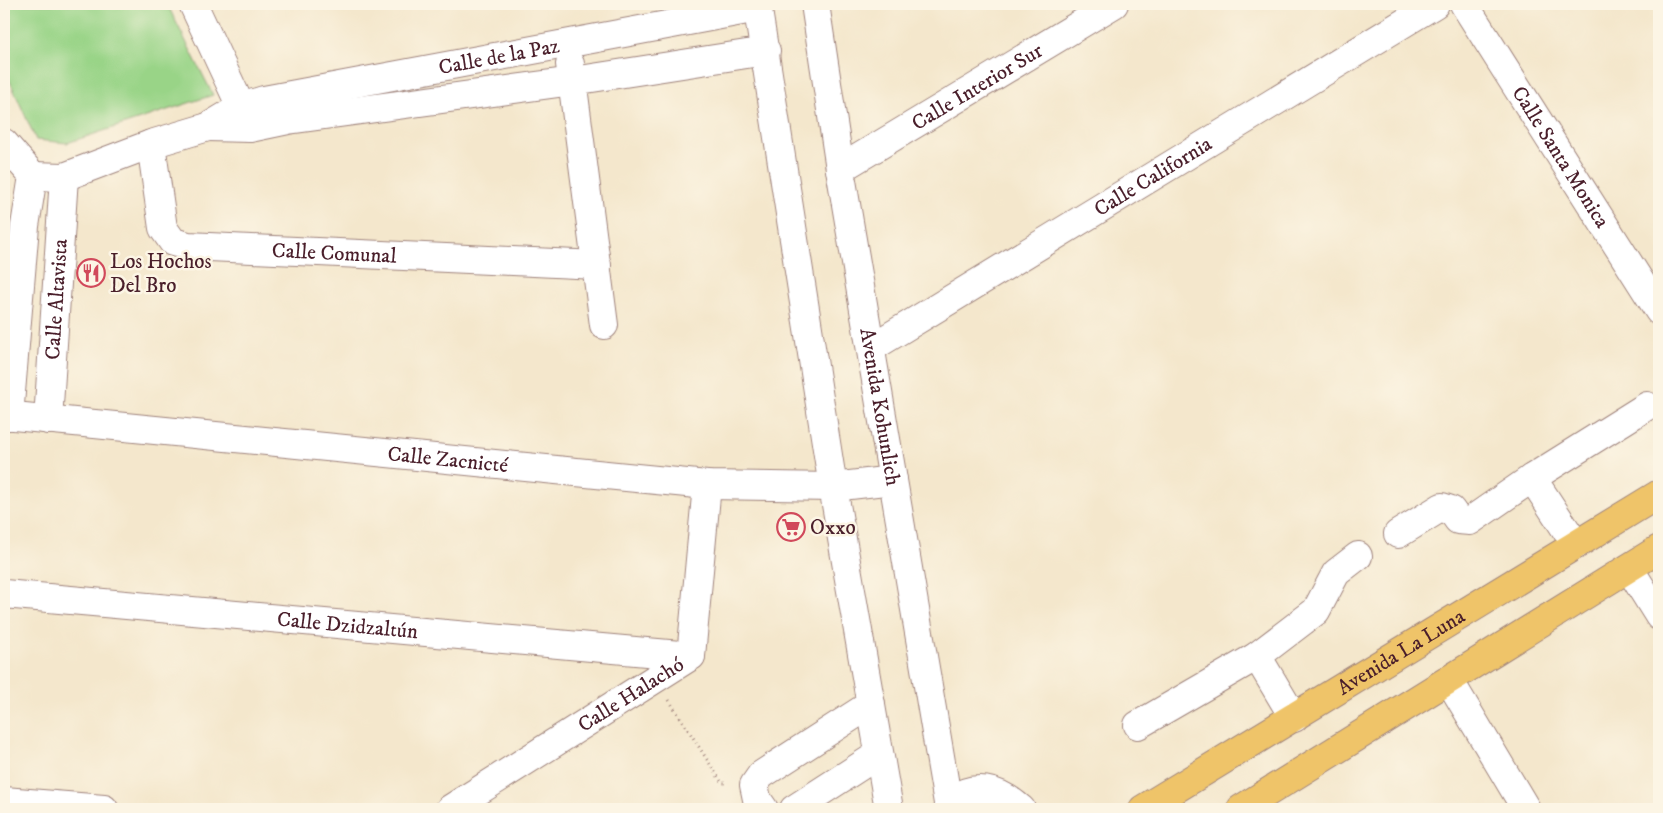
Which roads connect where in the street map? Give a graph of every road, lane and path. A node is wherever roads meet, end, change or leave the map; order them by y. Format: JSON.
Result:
{"nodes":[{"id":1,"x":193,"y":4,"type":"edge"},
{"id":2,"x":815,"y":4,"type":"edge"},
{"id":3,"x":1114,"y":4,"type":"edge"},
{"id":4,"x":1435,"y":4,"type":"edge"},
{"id":5,"x":1464,"y":4,"type":"edge"},
{"id":6,"x":757,"y":6,"type":"edge"},
{"id":7,"x":568,"y":45,"type":"junction"},
{"id":8,"x":766,"y":51,"type":"junction"},
{"id":9,"x":573,"y":81,"type":"junction"},
{"id":10,"x":246,"y":118,"type":"junction"},
{"id":11,"x":4,"y":143,"type":"edge"},
{"id":12,"x":151,"y":144,"type":"junction"},
{"id":13,"x":840,"y":169,"type":"junction"},
{"id":14,"x":33,"y":176,"type":"junction"},
{"id":15,"x":64,"y":177,"type":"junction"},
{"id":16,"x":15,"y":225,"type":"edge"},
{"id":17,"x":597,"y":265,"type":"junction"},
{"id":18,"x":1659,"y":311,"type":"edge"},
{"id":19,"x":604,"y":325,"type":"dead end"},
{"id":20,"x":871,"y":348,"type":"junction"},
{"id":21,"x":1647,"y":406,"type":"dead end"},
{"id":22,"x":6,"y":415,"type":"edge"},
{"id":23,"x":48,"y":420,"type":"junction"},
{"id":24,"x":1532,"y":478,"type":"junction"},
{"id":25,"x":893,"y":480,"type":"junction"},
{"id":26,"x":707,"y":485,"type":"junction"},
{"id":27,"x":833,"y":487,"type":"junction"},
{"id":28,"x":1659,"y":494,"type":"edge"},
{"id":29,"x":1398,"y":534,"type":"dead end"},
{"id":30,"x":1576,"y":545,"type":"junction"},
{"id":31,"x":1659,"y":549,"type":"edge"},
{"id":32,"x":1358,"y":556,"type":"dead end"},
{"id":33,"x":1629,"y":568,"type":"junction"},
{"id":34,"x":4,"y":594,"type":"edge"},
{"id":35,"x":1659,"y":616,"type":"edge"},
{"id":36,"x":692,"y":656,"type":"junction"},
{"id":37,"x":1256,"y":656,"type":"junction"},
{"id":38,"x":656,"y":678,"type":"junction"},
{"id":39,"x":1448,"y":680,"type":"junction"},
{"id":40,"x":871,"y":704,"type":"junction"},
{"id":41,"x":1294,"y":718,"type":"junction"},
{"id":42,"x":1138,"y":725,"type":"dead end"},
{"id":43,"x":879,"y":754,"type":"junction"},
{"id":44,"x":759,"y":797,"type":"edge"},
{"id":45,"x":4,"y":801,"type":"edge"},
{"id":46,"x":948,"y":805,"type":"edge"},
{"id":47,"x":104,"y":809,"type":"edge"},
{"id":48,"x":450,"y":809,"type":"edge"},
{"id":49,"x":794,"y":809,"type":"edge"},
{"id":50,"x":889,"y":809,"type":"edge"},
{"id":51,"x":1021,"y":809,"type":"edge"},
{"id":52,"x":1143,"y":809,"type":"edge"},
{"id":53,"x":1241,"y":809,"type":"edge"},
{"id":54,"x":1526,"y":809,"type":"edge"}],
"edges":[{"from":1,"to":10,"type":"street"},
{"from":2,"to":13,"type":"street","name":"Avenida Kohunlich"},
{"from":3,"to":13,"type":"street","name":"Calle Interior Sur"},
{"from":4,"to":20,"type":"street","name":"Calle California"},
{"from":5,"to":18,"type":"street","name":"Calle Santa Monica"},
{"from":6,"to":7,"type":"street","name":"Calle de la Paz"},
{"from":6,"to":8,"type":"street"},
{"from":7,"to":9,"type":"street"},
{"from":7,"to":10,"type":"street","name":"Calle de la Paz"},
{"from":8,"to":9,"type":"street"},
{"from":8,"to":27,"type":"street"},
{"from":9,"to":10,"type":"street"},
{"from":9,"to":17,"type":"street"},
{"from":10,"to":12,"type":"street","name":"Calle de la Paz"},
{"from":11,"to":14,"type":"street"},
{"from":12,"to":15,"type":"street","name":"Calle de la Paz"},
{"from":12,"to":17,"type":"street","name":"Calle Comunal"},
{"from":13,"to":20,"type":"street","name":"Avenida Kohunlich"},
{"from":14,"to":15,"type":"street","name":"Calle de la Paz"},
{"from":14,"to":16,"type":"street","name":"Calle Altavista"},
{"from":15,"to":23,"type":"street","name":"Calle Altavista"},
{"from":16,"to":22,"type":"street","name":"Calle Altavista"},
{"from":17,"to":19,"type":"street"},
{"from":20,"to":25,"type":"street","name":"Avenida Kohunlich"},
{"from":21,"to":24,"type":"street"},
{"from":22,"to":23,"type":"street","name":"Calle Zacnicté"},
{"from":23,"to":26,"type":"street","name":"Calle Zacnicté"},
{"from":24,"to":29,"type":"street"},
{"from":24,"to":30,"type":"street"},
{"from":25,"to":27,"type":"street","name":"Calle Zacnicté"},
{"from":25,"to":46,"type":"street","name":"Avenida Kohunlich"},
{"from":26,"to":27,"type":"street","name":"Calle Zacnicté"},
{"from":26,"to":36,"type":"street","name":"Calle Halachó"},
{"from":27,"to":40,"type":"street"},
{"from":28,"to":30,"type":"main road","name":"Avenida La Luna"},
{"from":30,"to":41,"type":"main road","name":"Avenida La Luna"},
{"from":31,"to":33,"type":"main road"},
{"from":32,"to":37,"type":"street"},
{"from":33,"to":35,"type":"street"},
{"from":33,"to":39,"type":"main road"},
{"from":34,"to":36,"type":"street","name":"Calle Dzidzaltún"},
{"from":36,"to":38,"type":"street","name":"Calle Halachó"},
{"from":37,"to":41,"type":"street"},
{"from":37,"to":42,"type":"street"},
{"from":38,"to":44,"type":"path"},
{"from":38,"to":48,"type":"street","name":"Calle Halachó"},
{"from":39,"to":53,"type":"main road"},
{"from":39,"to":54,"type":"street"},
{"from":40,"to":43,"type":"street"},
{"from":40,"to":44,"type":"street"},
{"from":41,"to":52,"type":"main road","name":"Avenida La Luna"},
{"from":43,"to":49,"type":"street"},
{"from":43,"to":50,"type":"street"},
{"from":45,"to":47,"type":"street"},
{"from":46,"to":51,"type":"street"}]}
